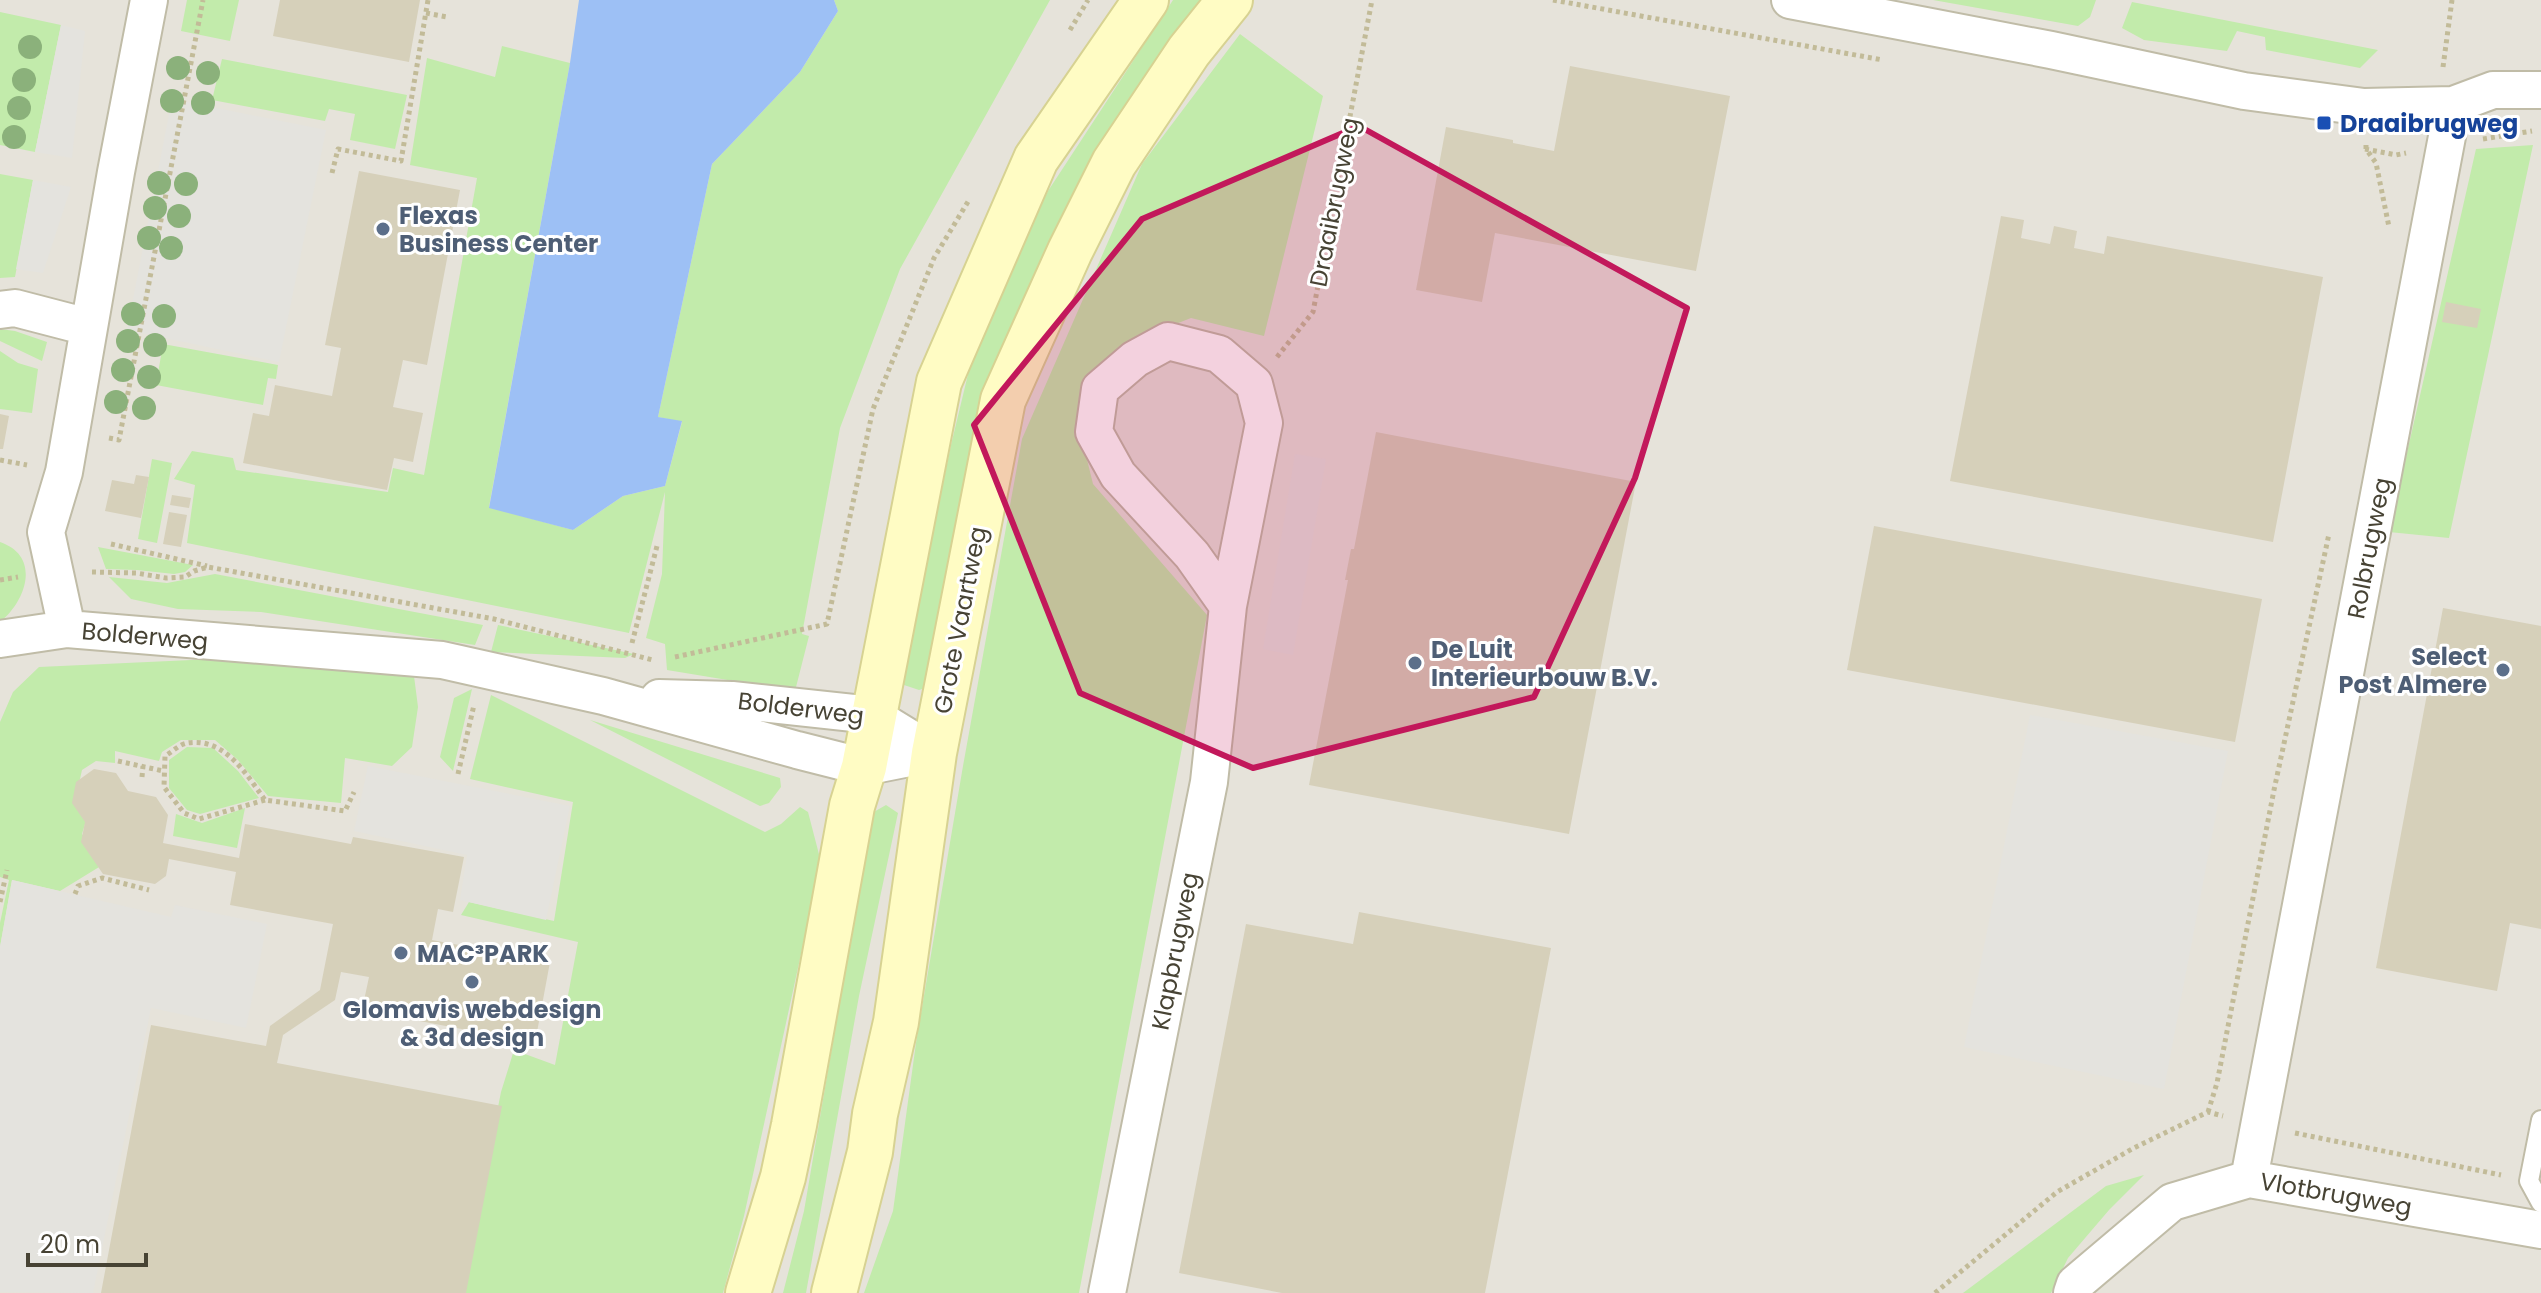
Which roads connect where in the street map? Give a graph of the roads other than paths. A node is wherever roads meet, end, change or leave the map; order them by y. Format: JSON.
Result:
{"nodes":[{"id":1,"x":149,"y":0,"type":"edge"},
{"id":2,"x":1146,"y":0,"type":"edge"},
{"id":3,"x":1230,"y":0,"type":"edge"},
{"id":4,"x":1790,"y":0,"type":"edge"},
{"id":5,"x":2541,"y":90,"type":"edge"},
{"id":6,"x":2453,"y":105,"type":"junction"},
{"id":7,"x":0,"y":310,"type":"edge"},
{"id":8,"x":88,"y":327,"type":"junction"},
{"id":9,"x":1228,"y":606,"type":"junction"},
{"id":10,"x":67,"y":629,"type":"junction"},
{"id":11,"x":0,"y":639,"type":"edge"},
{"id":12,"x":603,"y":696,"type":"junction"},
{"id":13,"x":872,"y":715,"type":"junction"},
{"id":14,"x":934,"y":753,"type":"junction"},
{"id":15,"x":864,"y":767,"type":"junction"},
{"id":16,"x":2541,"y":1120,"type":"edge"},
{"id":17,"x":2249,"y":1179,"type":"junction"},
{"id":18,"x":2541,"y":1203,"type":"edge"},
{"id":19,"x":2541,"y":1230,"type":"edge"},
{"id":20,"x":748,"y":1293,"type":"edge"},
{"id":21,"x":834,"y":1293,"type":"edge"},
{"id":22,"x":1107,"y":1293,"type":"edge"},
{"id":23,"x":2072,"y":1293,"type":"edge"}],
"edges":[{"from":1,"to":8,"type":"street","name":"Bolderweg"},
{"from":2,"to":13,"type":"main road"},
{"from":3,"to":14,"type":"main road","name":"Grote Vaartweg"},
{"from":4,"to":6,"type":"street"},
{"from":5,"to":6,"type":"street"},
{"from":6,"to":17,"type":"street","name":"Rolbrugweg"},
{"from":7,"to":8,"type":"street"},
{"from":8,"to":10,"type":"street","name":"Bolderweg"},
{"from":9,"to":9,"type":"street","name":"Klapbrugweg"},
{"from":9,"to":22,"type":"street","name":"Klapbrugweg"},
{"from":10,"to":11,"type":"street","name":"Bolderweg"},
{"from":10,"to":12,"type":"street","name":"Bolderweg"},
{"from":12,"to":13,"type":"street","name":"Bolderweg"},
{"from":12,"to":15,"type":"street","name":"Bolderweg"},
{"from":13,"to":14,"type":"street","name":"Bolderweg"},
{"from":13,"to":15,"type":"main road"},
{"from":14,"to":15,"type":"street","name":"Bolderweg"},
{"from":14,"to":21,"type":"main road","name":"Grote Vaartweg"},
{"from":15,"to":20,"type":"main road"},
{"from":16,"to":18,"type":"lane"},
{"from":17,"to":19,"type":"street","name":"Vlotbrugweg"},
{"from":17,"to":23,"type":"street","name":"Vlotbrugweg"}]}
